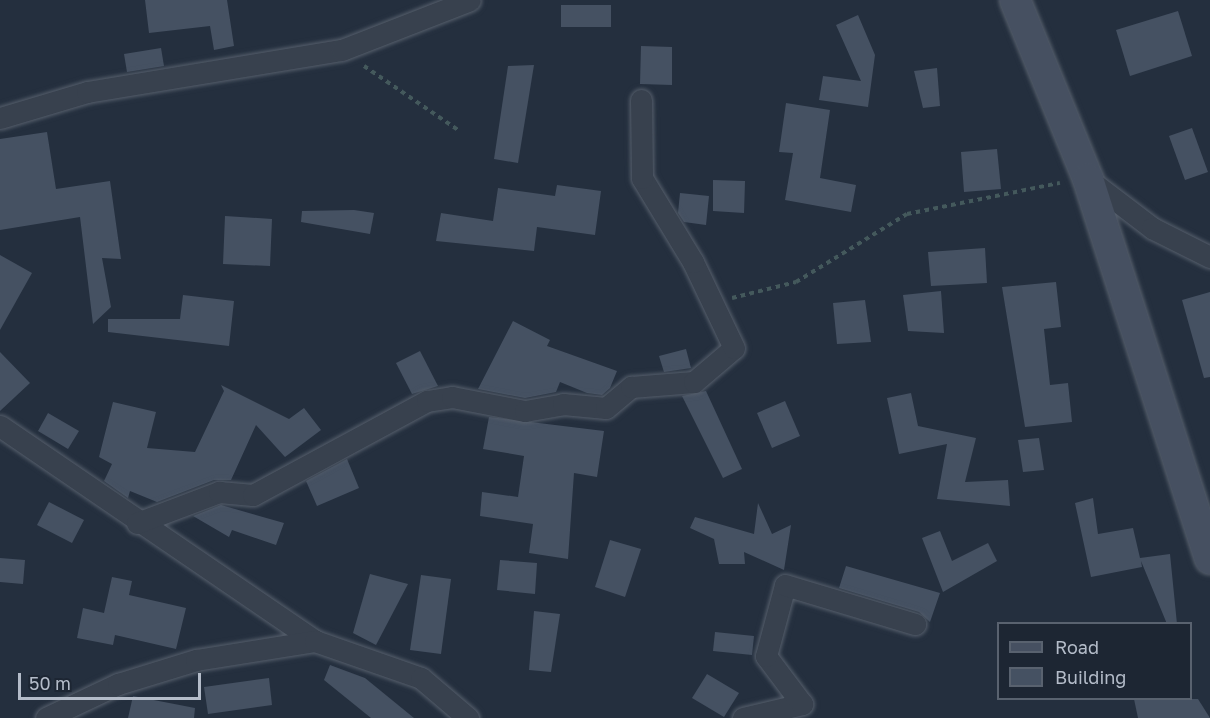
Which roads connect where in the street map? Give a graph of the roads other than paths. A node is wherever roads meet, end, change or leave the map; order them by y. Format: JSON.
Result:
{"nodes":[{"id":1,"x":470,"y":0,"type":"edge"},
{"id":2,"x":1015,"y":0,"type":"edge"},
{"id":3,"x":641,"y":100,"type":"dead end"},
{"id":4,"x":0,"y":118,"type":"edge"},
{"id":5,"x":1088,"y":179,"type":"junction"},
{"id":6,"x":1210,"y":257,"type":"edge"},
{"id":7,"x":0,"y":426,"type":"edge"},
{"id":8,"x":137,"y":524,"type":"junction"},
{"id":9,"x":1210,"y":559,"type":"edge"},
{"id":10,"x":915,"y":624,"type":"dead end"},
{"id":11,"x":315,"y":641,"type":"junction"},
{"id":12,"x":46,"y":718,"type":"edge"},
{"id":13,"x":468,"y":718,"type":"edge"},
{"id":14,"x":743,"y":718,"type":"edge"}],
"edges":[{"from":1,"to":4,"type":"street"},
{"from":2,"to":5,"type":"main road"},
{"from":3,"to":8,"type":"street"},
{"from":5,"to":6,"type":"street"},
{"from":5,"to":9,"type":"main road"},
{"from":7,"to":8,"type":"street"},
{"from":8,"to":11,"type":"street"},
{"from":10,"to":14,"type":"street"},
{"from":11,"to":12,"type":"street"},
{"from":11,"to":13,"type":"street"}]}
